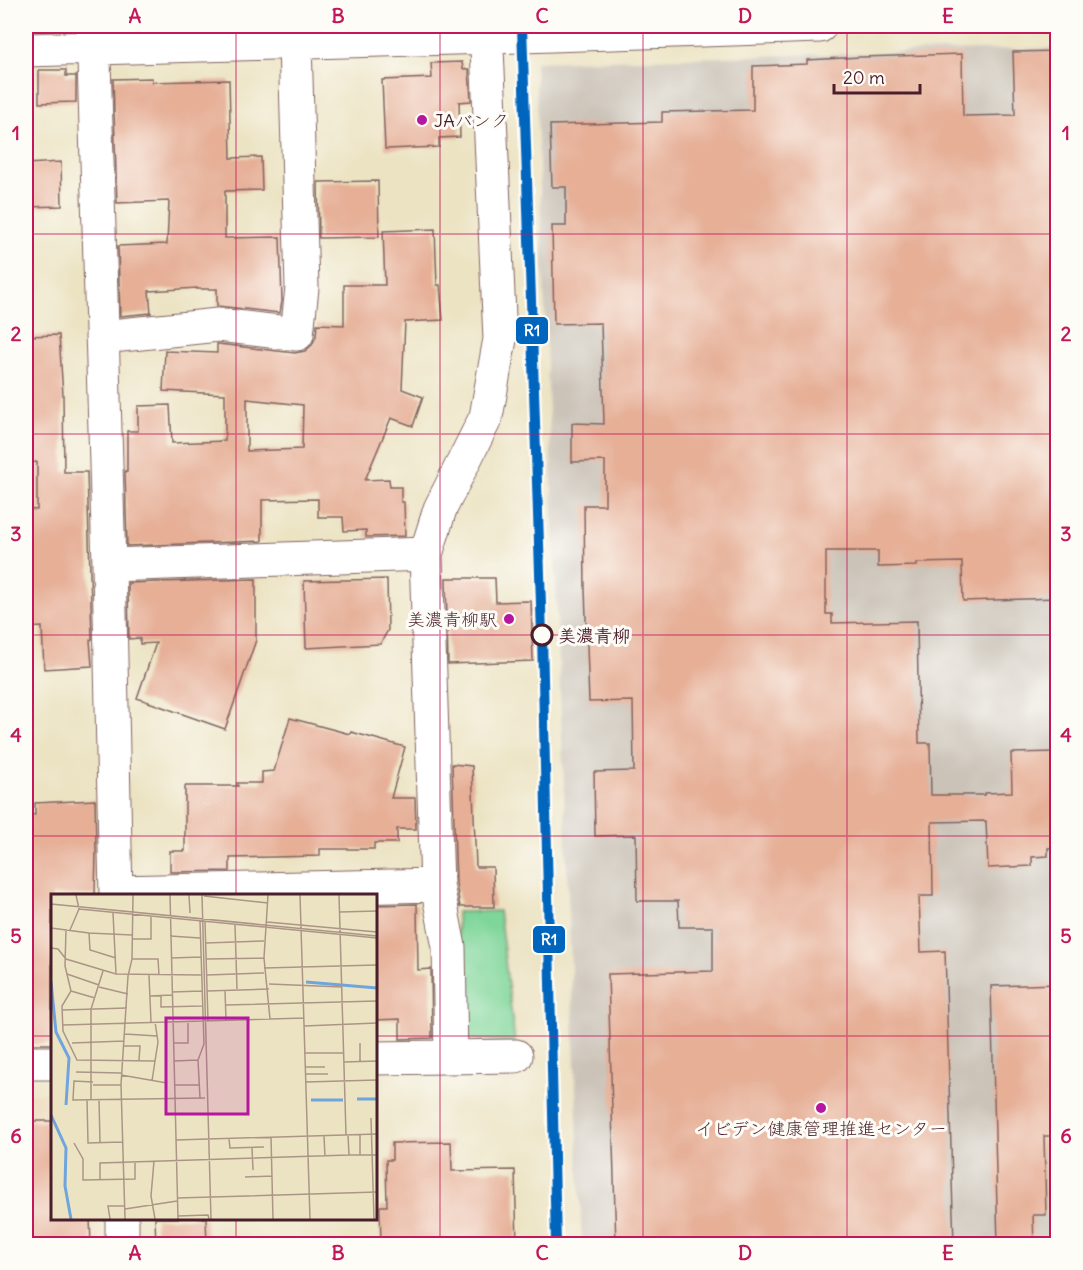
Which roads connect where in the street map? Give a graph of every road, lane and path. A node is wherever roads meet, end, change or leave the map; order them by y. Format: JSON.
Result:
{"nodes":[{"id":1,"x":802,"y":26,"type":"edge"},
{"id":2,"x":557,"y":30,"type":"edge"},
{"id":3,"x":486,"y":31,"type":"edge"},
{"id":4,"x":93,"y":36,"type":"edge"},
{"id":5,"x":295,"y":43,"type":"junction"},
{"id":6,"x":26,"y":50,"type":"edge"},
{"id":7,"x":102,"y":337,"type":"junction"},
{"id":8,"x":426,"y":554,"type":"junction"},
{"id":9,"x":109,"y":565,"type":"junction"},
{"id":10,"x":437,"y":885,"type":"junction"},
{"id":11,"x":116,"y":893,"type":"edge"},
{"id":12,"x":516,"y":1056,"type":"dead end"},
{"id":13,"x":451,"y":1057,"type":"junction"},
{"id":14,"x":376,"y":1058,"type":"edge"},
{"id":15,"x":51,"y":1063,"type":"edge"},
{"id":16,"x":26,"y":1064,"type":"edge"},
{"id":17,"x":122,"y":1219,"type":"edge"},
{"id":18,"x":122,"y":1245,"type":"edge"}],
"edges":[{"from":1,"to":2,"type":"street"},
{"from":2,"to":3,"type":"street"},
{"from":3,"to":5,"type":"street"},
{"from":3,"to":8,"type":"street"},
{"from":4,"to":5,"type":"street"},
{"from":4,"to":6,"type":"street"},
{"from":4,"to":7,"type":"street"},
{"from":5,"to":7,"type":"street"},
{"from":7,"to":9,"type":"street"},
{"from":8,"to":9,"type":"street"},
{"from":8,"to":10,"type":"street"},
{"from":9,"to":11,"type":"street"},
{"from":10,"to":11,"type":"street"},
{"from":10,"to":13,"type":"street"},
{"from":12,"to":13,"type":"street"},
{"from":13,"to":14,"type":"street"},
{"from":15,"to":16,"type":"street"},
{"from":17,"to":18,"type":"street"}]}
